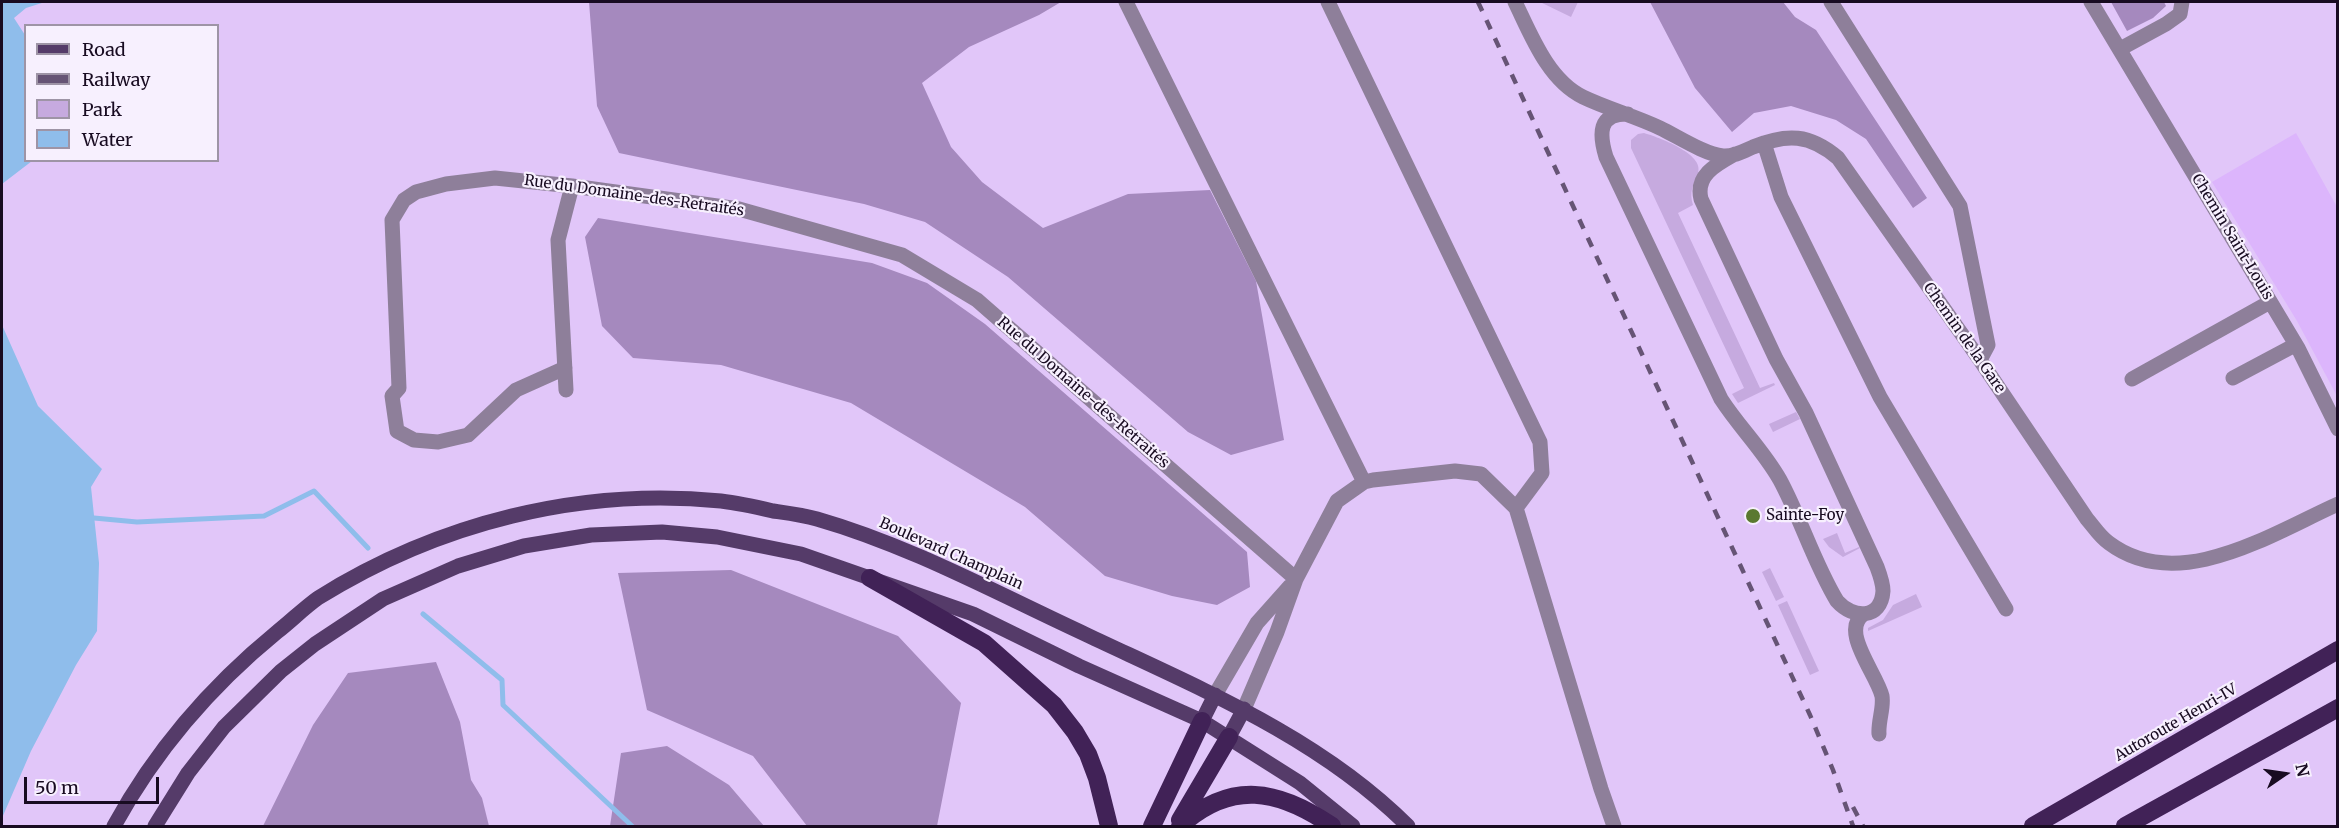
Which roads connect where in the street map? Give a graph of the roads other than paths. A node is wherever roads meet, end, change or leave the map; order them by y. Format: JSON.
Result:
{"nodes":[{"id":1,"x":1126,"y":2,"type":"edge"},
{"id":2,"x":1328,"y":2,"type":"edge"},
{"id":3,"x":1515,"y":2,"type":"edge"},
{"id":4,"x":1831,"y":2,"type":"edge"},
{"id":5,"x":2091,"y":2,"type":"edge"},
{"id":6,"x":2182,"y":2,"type":"edge"},
{"id":7,"x":2120,"y":49,"type":"junction"},
{"id":8,"x":1628,"y":114,"type":"junction"},
{"id":9,"x":1764,"y":143,"type":"junction"},
{"id":10,"x":1735,"y":154,"type":"junction"},
{"id":11,"x":572,"y":186,"type":"junction"},
{"id":12,"x":2270,"y":302,"type":"junction"},
{"id":13,"x":2295,"y":345,"type":"junction"},
{"id":14,"x":1980,"y":360,"type":"junction"},
{"id":15,"x":565,"y":368,"type":"junction"},
{"id":16,"x":2132,"y":378,"type":"dead end"},
{"id":17,"x":2233,"y":378,"type":"dead end"},
{"id":18,"x":566,"y":390,"type":"dead end"},
{"id":19,"x":2337,"y":429,"type":"edge"},
{"id":20,"x":1364,"y":482,"type":"junction"},
{"id":21,"x":2337,"y":504,"type":"edge"},
{"id":22,"x":1516,"y":508,"type":"junction"},
{"id":23,"x":870,"y":578,"type":"junction"},
{"id":24,"x":1296,"y":579,"type":"junction"},
{"id":25,"x":2006,"y":609,"type":"dead end"},
{"id":26,"x":1864,"y":614,"type":"junction"},
{"id":27,"x":2337,"y":650,"type":"edge"},
{"id":28,"x":1215,"y":695,"type":"junction"},
{"id":29,"x":2337,"y":708,"type":"edge"},
{"id":30,"x":1244,"y":709,"type":"junction"},
{"id":31,"x":1202,"y":721,"type":"junction"},
{"id":32,"x":1879,"y":734,"type":"dead end"},
{"id":33,"x":1229,"y":737,"type":"junction"},
{"id":34,"x":114,"y":826,"type":"edge"},
{"id":35,"x":155,"y":826,"type":"edge"},
{"id":36,"x":1109,"y":826,"type":"edge"},
{"id":37,"x":1152,"y":826,"type":"edge"},
{"id":38,"x":1178,"y":826,"type":"edge"},
{"id":39,"x":1332,"y":826,"type":"edge"},
{"id":40,"x":1353,"y":826,"type":"edge"},
{"id":41,"x":1408,"y":826,"type":"edge"},
{"id":42,"x":1614,"y":826,"type":"edge"},
{"id":43,"x":2033,"y":826,"type":"edge"},
{"id":44,"x":2125,"y":826,"type":"edge"}],
"edges":[{"from":1,"to":20,"type":"street"},
{"from":2,"to":22,"type":"street"},
{"from":3,"to":8,"type":"street","name":"Chemin de la Gare"},
{"from":4,"to":14,"type":"street"},
{"from":5,"to":7,"type":"street","name":"Chemin Saint-Louis"},
{"from":6,"to":7,"type":"street"},
{"from":7,"to":12,"type":"street","name":"Chemin Saint-Louis"},
{"from":8,"to":10,"type":"street","name":"Chemin de la Gare"},
{"from":8,"to":26,"type":"street"},
{"from":9,"to":10,"type":"street","name":"Chemin de la Gare"},
{"from":9,"to":14,"type":"street","name":"Chemin de la Gare"},
{"from":9,"to":25,"type":"street"},
{"from":10,"to":26,"type":"street"},
{"from":11,"to":15,"type":"street"},
{"from":11,"to":15,"type":"street","name":"Rue du Domaine-des-Retraités"},
{"from":11,"to":24,"type":"street","name":"Rue du Domaine-des-Retraités"},
{"from":12,"to":13,"type":"street","name":"Chemin Saint-Louis"},
{"from":12,"to":16,"type":"street"},
{"from":13,"to":17,"type":"street"},
{"from":13,"to":19,"type":"street","name":"Chemin Saint-Louis"},
{"from":14,"to":21,"type":"street","name":"Chemin de la Gare"},
{"from":15,"to":18,"type":"street"},
{"from":20,"to":22,"type":"street"},
{"from":20,"to":24,"type":"street"},
{"from":22,"to":42,"type":"street"},
{"from":23,"to":31,"type":"main road"},
{"from":23,"to":35,"type":"main road"},
{"from":23,"to":36,"type":"highway"},
{"from":24,"to":28,"type":"street"},
{"from":24,"to":30,"type":"street"},
{"from":26,"to":32,"type":"street"},
{"from":27,"to":43,"type":"highway","name":"Autoroute Henri-IV"},
{"from":28,"to":30,"type":"main road","name":"Boulevard Champlain"},
{"from":28,"to":31,"type":"main road"},
{"from":28,"to":34,"type":"main road","name":"Boulevard Champlain"},
{"from":29,"to":44,"type":"highway"},
{"from":30,"to":33,"type":"main road"},
{"from":30,"to":41,"type":"main road","name":"Boulevard Champlain"},
{"from":31,"to":33,"type":"main road"},
{"from":31,"to":37,"type":"highway"},
{"from":33,"to":38,"type":"highway"},
{"from":33,"to":40,"type":"main road"},
{"from":38,"to":39,"type":"highway"}]}
